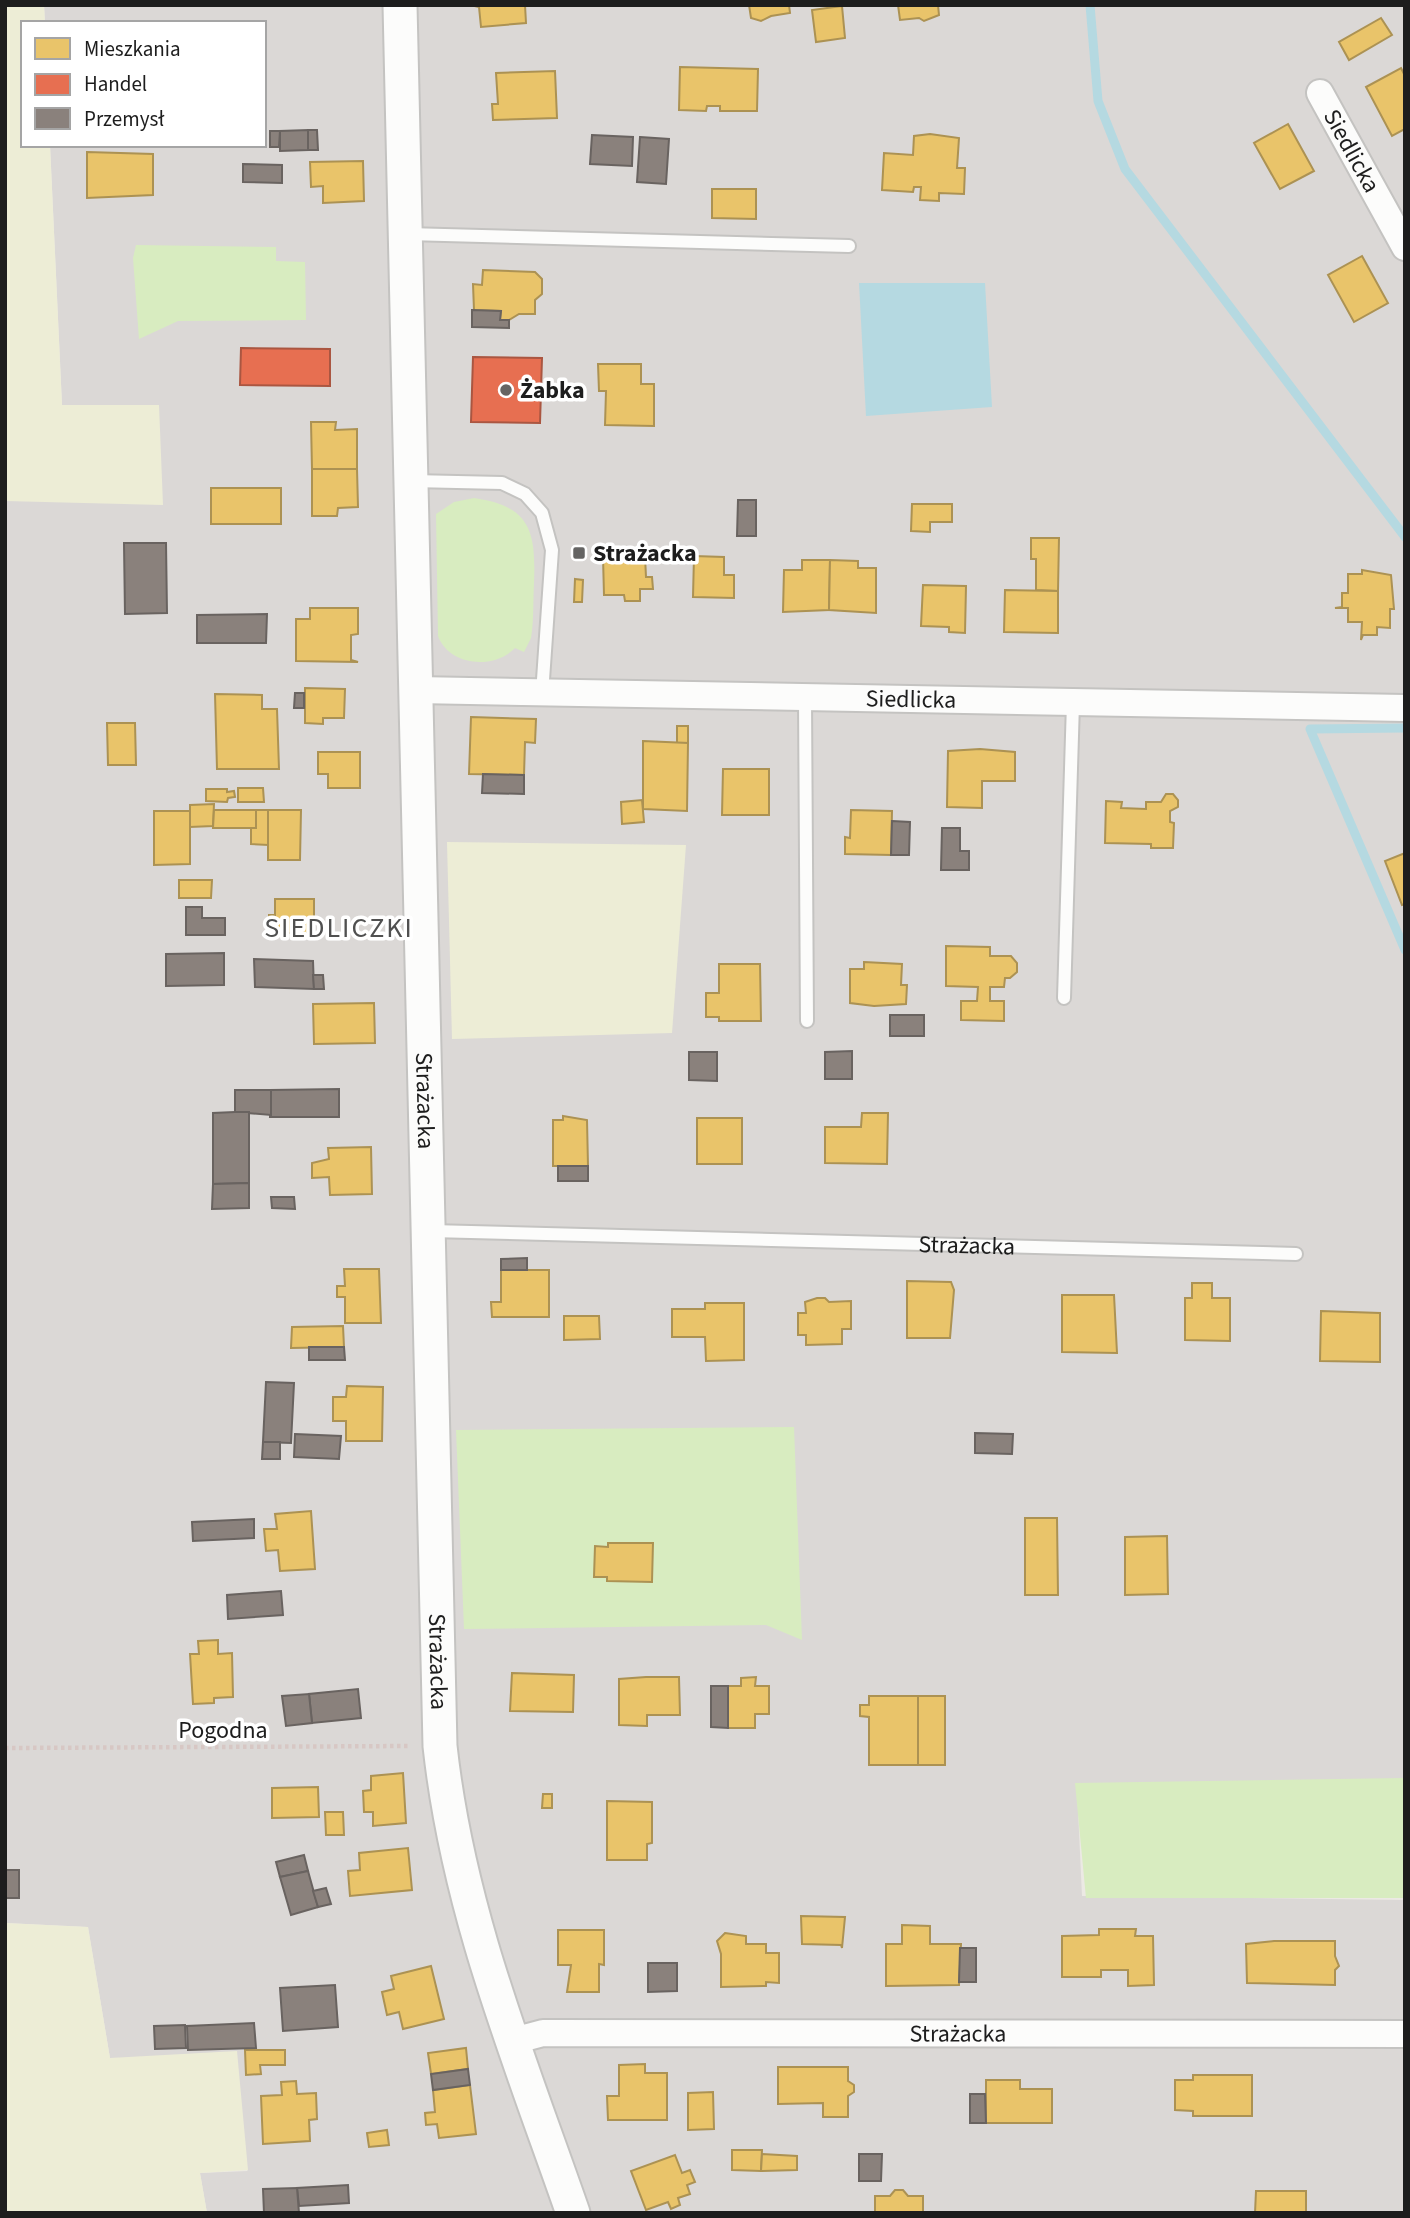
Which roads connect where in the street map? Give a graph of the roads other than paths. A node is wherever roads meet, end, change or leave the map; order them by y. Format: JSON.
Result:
{"nodes":[{"id":1,"x":400,"y":5,"type":"edge"},
{"id":2,"x":1320,"y":93,"type":"dead end"},
{"id":3,"x":406,"y":234,"type":"junction"},
{"id":4,"x":849,"y":246,"type":"dead end"},
{"id":5,"x":1405,"y":247,"type":"edge"},
{"id":6,"x":412,"y":481,"type":"junction"},
{"id":7,"x":416,"y":690,"type":"junction"},
{"id":8,"x":542,"y":694,"type":"junction"},
{"id":9,"x":805,"y":699,"type":"junction"},
{"id":10,"x":1073,"y":703,"type":"junction"},
{"id":11,"x":1405,"y":708,"type":"edge"},
{"id":12,"x":1065,"y":998,"type":"dead end"},
{"id":13,"x":807,"y":1021,"type":"dead end"},
{"id":14,"x":427,"y":1231,"type":"junction"},
{"id":15,"x":1296,"y":1254,"type":"dead end"},
{"id":16,"x":1405,"y":2034,"type":"edge"},
{"id":17,"x":513,"y":2041,"type":"junction"},
{"id":18,"x":573,"y":2213,"type":"edge"}],
"edges":[{"from":1,"to":3,"type":"street","name":"Strażacka"},
{"from":2,"to":5,"type":"street","name":"Siedlicka"},
{"from":3,"to":4,"type":"lane"},
{"from":3,"to":6,"type":"street","name":"Strażacka"},
{"from":6,"to":7,"type":"street","name":"Strażacka"},
{"from":6,"to":8,"type":"lane"},
{"from":7,"to":8,"type":"street","name":"Siedlicka"},
{"from":7,"to":14,"type":"street","name":"Strażacka"},
{"from":8,"to":9,"type":"street","name":"Siedlicka"},
{"from":9,"to":10,"type":"street","name":"Siedlicka"},
{"from":9,"to":13,"type":"lane"},
{"from":10,"to":11,"type":"street","name":"Siedlicka"},
{"from":10,"to":12,"type":"lane"},
{"from":14,"to":15,"type":"lane","name":"Strażacka"},
{"from":14,"to":17,"type":"street","name":"Strażacka"},
{"from":16,"to":17,"type":"street","name":"Strażacka"},
{"from":17,"to":18,"type":"street","name":"Strażacka"}]}
